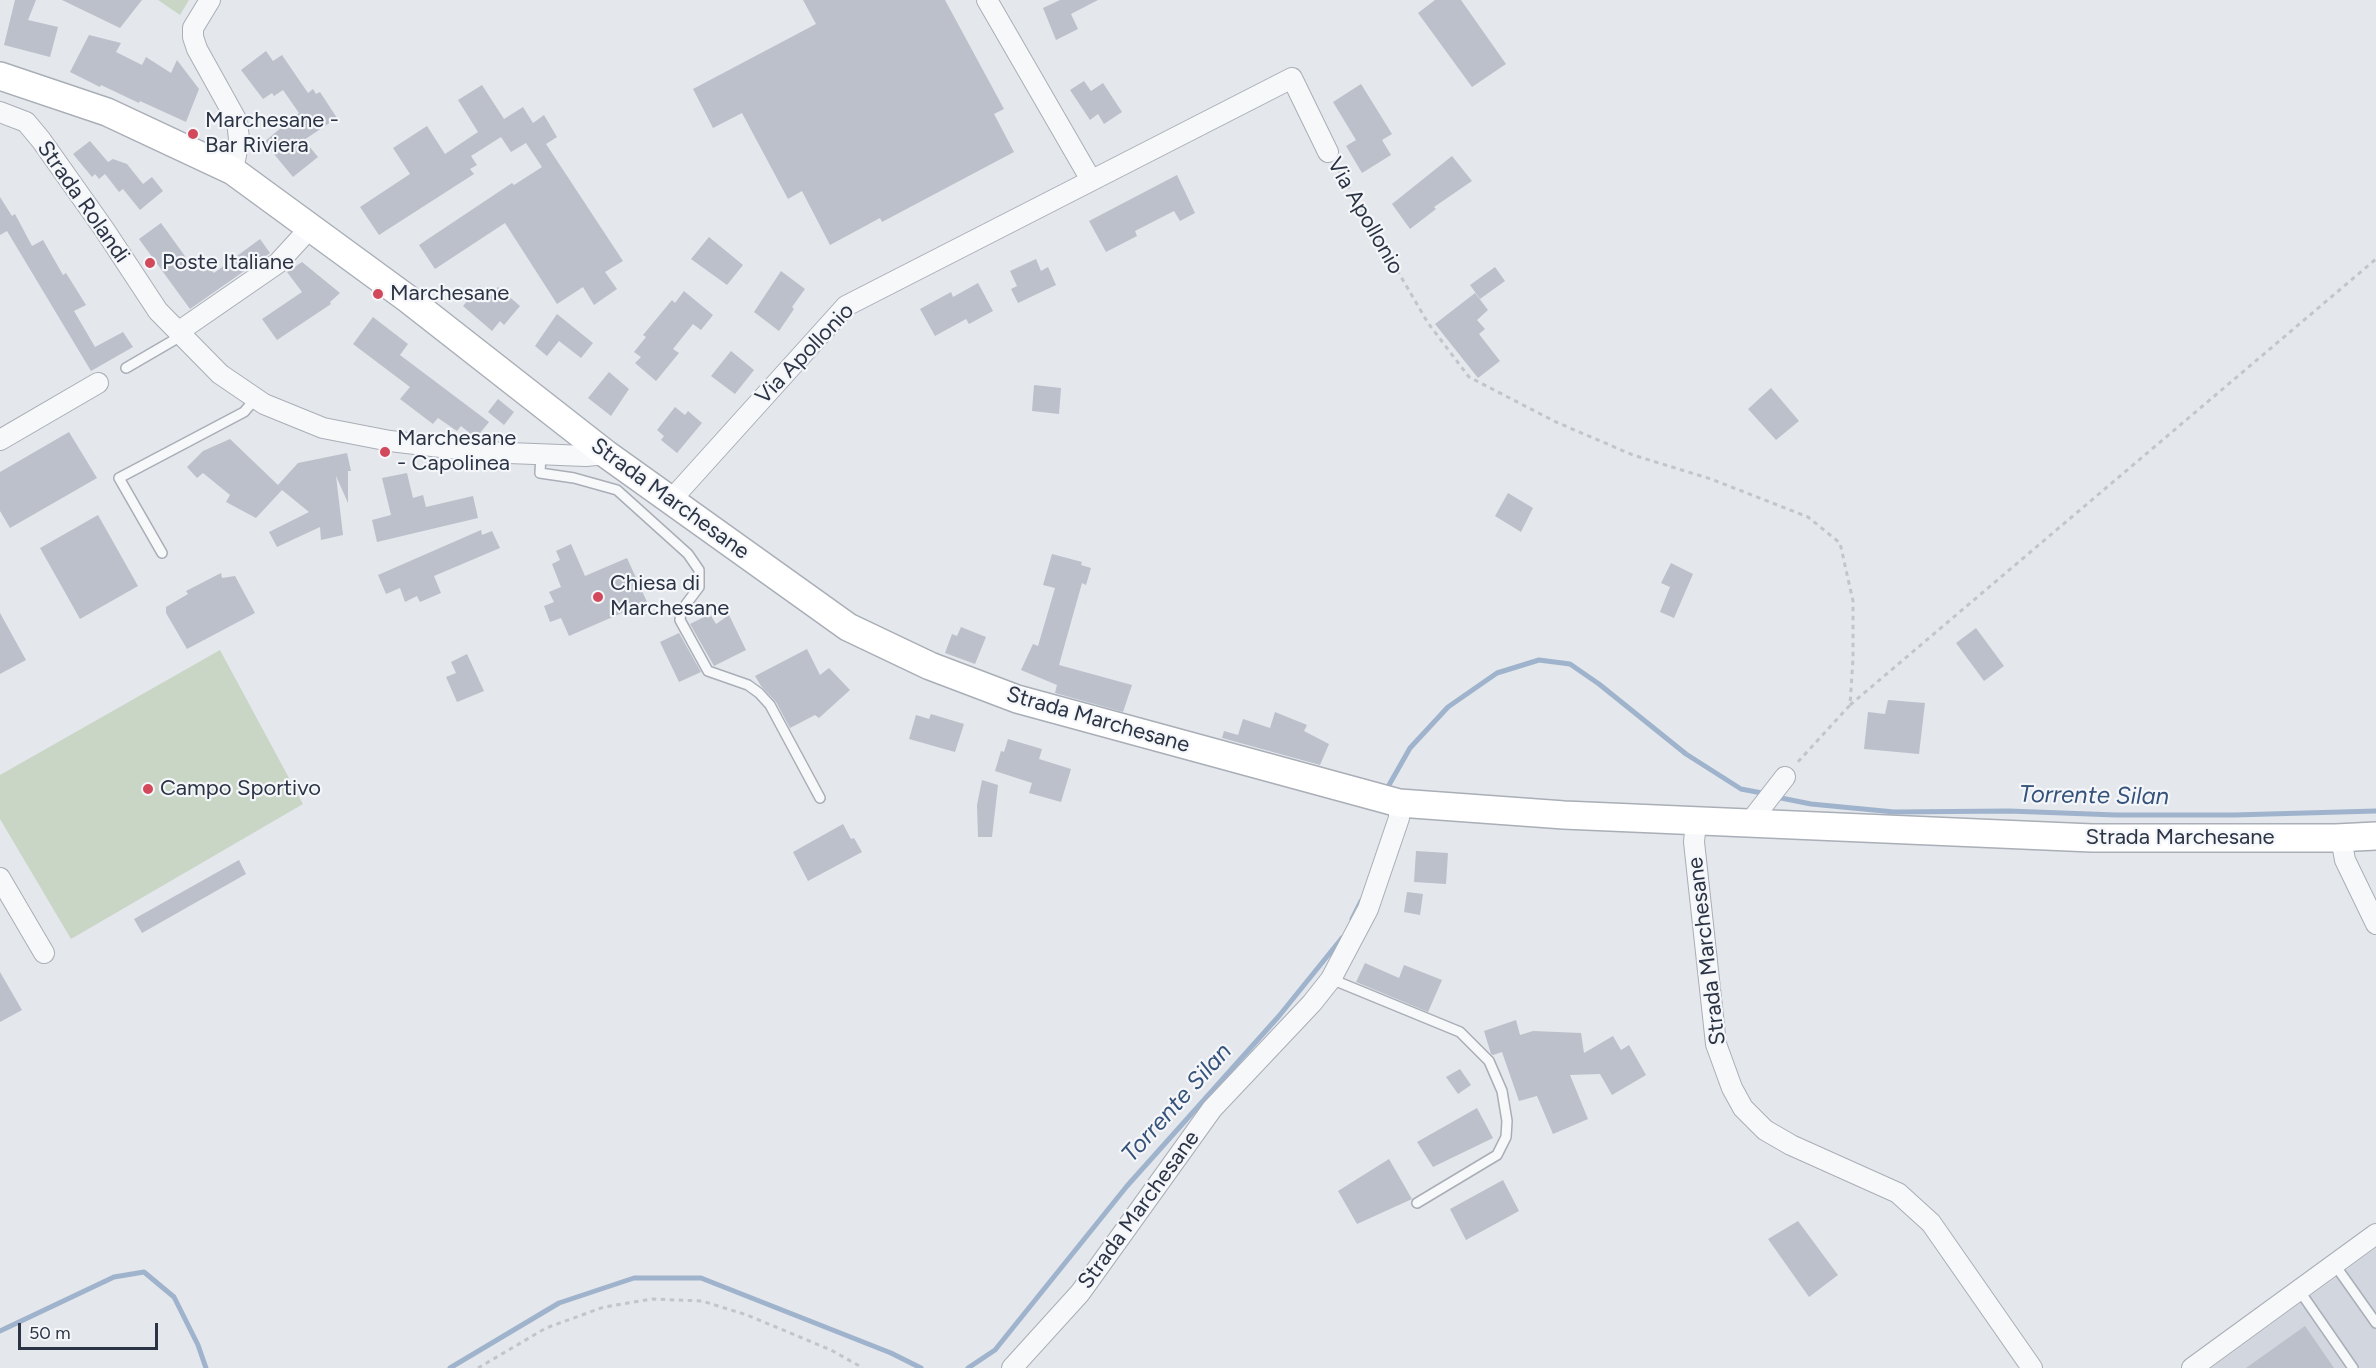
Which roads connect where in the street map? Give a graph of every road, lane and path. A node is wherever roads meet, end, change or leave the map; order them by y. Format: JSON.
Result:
{"nodes":[{"id":1,"x":210,"y":0,"type":"edge"},
{"id":2,"x":987,"y":0,"type":"edge"},
{"id":3,"x":0,"y":76,"type":"edge"},
{"id":4,"x":0,"y":112,"type":"edge"},
{"id":5,"x":1328,"y":152,"type":"joint"},
{"id":6,"x":233,"y":171,"type":"junction"},
{"id":7,"x":1091,"y":180,"type":"junction"},
{"id":8,"x":310,"y":228,"type":"junction"},
{"id":9,"x":2376,"y":259,"type":"edge"},
{"id":10,"x":180,"y":334,"type":"junction"},
{"id":11,"x":126,"y":368,"type":"dead end"},
{"id":12,"x":98,"y":384,"type":"dead end"},
{"id":13,"x":256,"y":398,"type":"junction"},
{"id":14,"x":0,"y":440,"type":"edge"},
{"id":15,"x":541,"y":454,"type":"junction"},
{"id":16,"x":606,"y":454,"type":"junction"},
{"id":17,"x":671,"y":500,"type":"junction"},
{"id":18,"x":162,"y":553,"type":"dead end"},
{"id":19,"x":1850,"y":705,"type":"junction"},
{"id":20,"x":1785,"y":777,"type":"joint"},
{"id":21,"x":820,"y":798,"type":"dead end"},
{"id":22,"x":1399,"y":803,"type":"junction"},
{"id":23,"x":1696,"y":821,"type":"junction"},
{"id":24,"x":1750,"y":822,"type":"junction"},
{"id":25,"x":2376,"y":836,"type":"edge"},
{"id":26,"x":2341,"y":838,"type":"junction"},
{"id":27,"x":0,"y":878,"type":"edge"},
{"id":28,"x":2376,"y":924,"type":"edge"},
{"id":29,"x":44,"y":953,"type":"dead end"},
{"id":30,"x":1331,"y":979,"type":"junction"},
{"id":31,"x":1417,"y":1203,"type":"dead end"},
{"id":32,"x":2376,"y":1234,"type":"edge"},
{"id":33,"x":2335,"y":1264,"type":"junction"},
{"id":34,"x":2299,"y":1290,"type":"junction"},
{"id":35,"x":2376,"y":1323,"type":"edge"},
{"id":36,"x":478,"y":1368,"type":"edge"},
{"id":37,"x":864,"y":1368,"type":"edge"},
{"id":38,"x":1012,"y":1368,"type":"edge"},
{"id":39,"x":2032,"y":1368,"type":"edge"},
{"id":40,"x":2192,"y":1368,"type":"edge"},
{"id":41,"x":2353,"y":1368,"type":"edge"}],
"edges":[{"from":1,"to":6,"type":"street"},
{"from":2,"to":7,"type":"street"},
{"from":3,"to":6,"type":"main road","name":"Strada Marchesane"},
{"from":4,"to":10,"type":"street","name":"Strada Rolandi"},
{"from":5,"to":7,"type":"street","name":"Via Apollonio"},
{"from":5,"to":19,"type":"path","name":"Via Apollonio"},
{"from":6,"to":8,"type":"main road","name":"Strada Marchesane"},
{"from":7,"to":17,"type":"street","name":"Via Apollonio"},
{"from":8,"to":10,"type":"street"},
{"from":8,"to":16,"type":"main road","name":"Strada Marchesane"},
{"from":9,"to":19,"type":"path"},
{"from":10,"to":11,"type":"lane"},
{"from":10,"to":13,"type":"street","name":"Strada Rolandi"},
{"from":12,"to":14,"type":"street"},
{"from":13,"to":15,"type":"street","name":"Strada Rolandi"},
{"from":13,"to":18,"type":"lane"},
{"from":15,"to":16,"type":"street","name":"Strada Rolandi"},
{"from":15,"to":21,"type":"lane"},
{"from":16,"to":17,"type":"main road","name":"Strada Marchesane"},
{"from":17,"to":22,"type":"main road","name":"Strada Marchesane"},
{"from":19,"to":20,"type":"path"},
{"from":20,"to":24,"type":"street"},
{"from":22,"to":23,"type":"main road","name":"Strada Marchesane"},
{"from":22,"to":30,"type":"street","name":"Strada Marchesane"},
{"from":23,"to":24,"type":"main road","name":"Strada Marchesane"},
{"from":23,"to":39,"type":"street","name":"Strada Marchesane"},
{"from":24,"to":26,"type":"main road","name":"Strada Marchesane"},
{"from":25,"to":26,"type":"main road","name":"Strada Marchesane"},
{"from":26,"to":28,"type":"street"},
{"from":27,"to":29,"type":"street"},
{"from":30,"to":31,"type":"lane"},
{"from":30,"to":38,"type":"street","name":"Strada Marchesane"},
{"from":32,"to":33,"type":"street"},
{"from":33,"to":34,"type":"street"},
{"from":33,"to":35,"type":"lane"},
{"from":34,"to":40,"type":"street"},
{"from":34,"to":41,"type":"lane"},
{"from":36,"to":37,"type":"path"}]}
